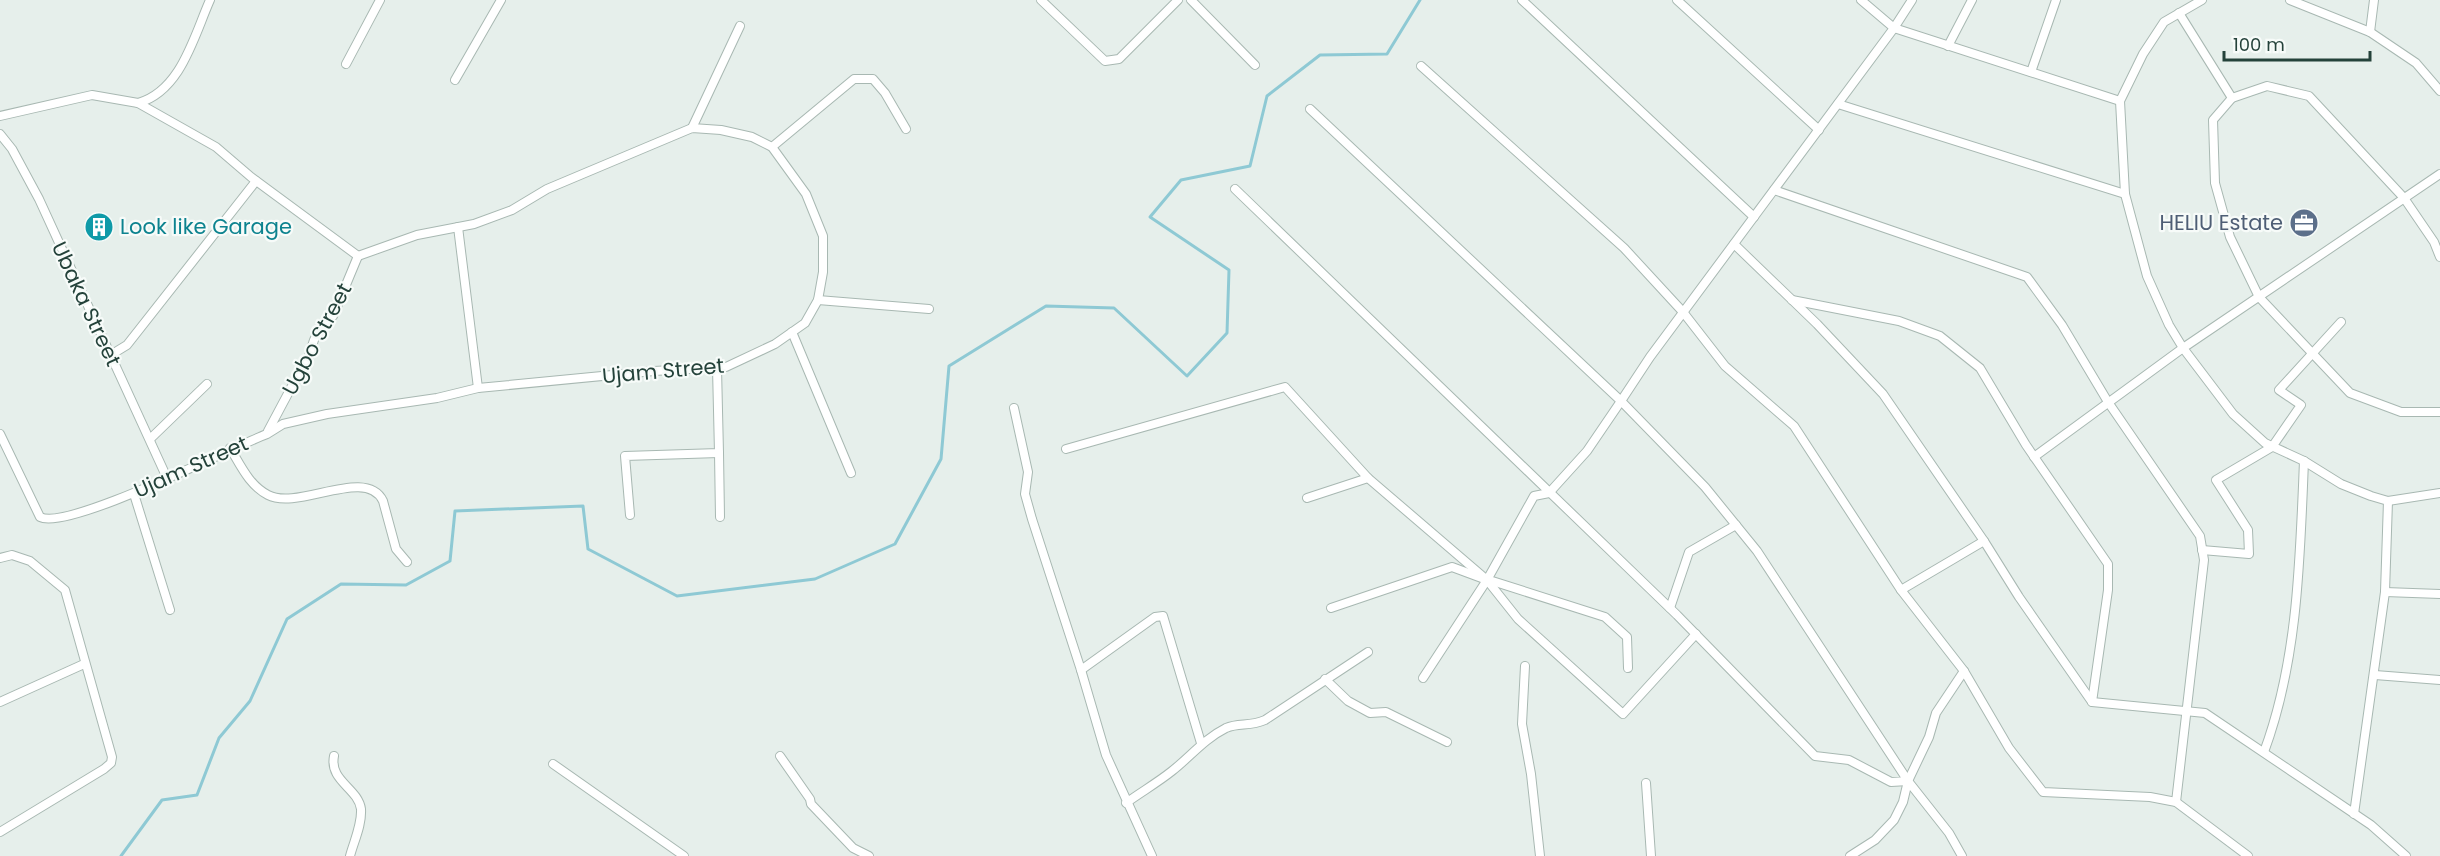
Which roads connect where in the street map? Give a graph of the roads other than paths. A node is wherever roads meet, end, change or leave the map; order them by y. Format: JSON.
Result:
{"nodes":[{"id":1,"x":210,"y":0,"type":"edge"},
{"id":2,"x":380,"y":0,"type":"edge"},
{"id":3,"x":501,"y":0,"type":"edge"},
{"id":4,"x":1041,"y":0,"type":"edge"},
{"id":5,"x":1178,"y":0,"type":"edge"},
{"id":6,"x":1191,"y":0,"type":"edge"},
{"id":7,"x":1522,"y":0,"type":"edge"},
{"id":8,"x":1677,"y":0,"type":"edge"},
{"id":9,"x":1861,"y":0,"type":"edge"},
{"id":10,"x":1912,"y":0,"type":"edge"},
{"id":11,"x":1972,"y":0,"type":"edge"},
{"id":12,"x":2056,"y":0,"type":"edge"},
{"id":13,"x":2202,"y":0,"type":"edge"},
{"id":14,"x":2290,"y":0,"type":"edge"},
{"id":15,"x":2374,"y":0,"type":"edge"},
{"id":16,"x":2179,"y":13,"type":"junction"},
{"id":17,"x":740,"y":26,"type":"dead end"},
{"id":18,"x":1894,"y":28,"type":"junction"},
{"id":19,"x":2370,"y":32,"type":"junction"},
{"id":20,"x":1948,"y":46,"type":"junction"},
{"id":21,"x":346,"y":64,"type":"dead end"},
{"id":22,"x":1255,"y":65,"type":"dead end"},
{"id":23,"x":1421,"y":66,"type":"dead end"},
{"id":24,"x":2031,"y":72,"type":"junction"},
{"id":25,"x":455,"y":80,"type":"dead end"},
{"id":26,"x":2440,"y":91,"type":"edge"},
{"id":27,"x":2232,"y":98,"type":"junction"},
{"id":28,"x":2120,"y":101,"type":"junction"},
{"id":29,"x":138,"y":103,"type":"junction"},
{"id":30,"x":1838,"y":104,"type":"junction"},
{"id":31,"x":1310,"y":109,"type":"dead end"},
{"id":32,"x":0,"y":116,"type":"edge"},
{"id":33,"x":692,"y":128,"type":"junction"},
{"id":34,"x":906,"y":129,"type":"dead end"},
{"id":35,"x":1819,"y":130,"type":"junction"},
{"id":36,"x":0,"y":134,"type":"edge"},
{"id":37,"x":772,"y":147,"type":"junction"},
{"id":38,"x":2440,"y":174,"type":"edge"},
{"id":39,"x":256,"y":181,"type":"junction"},
{"id":40,"x":1235,"y":189,"type":"dead end"},
{"id":41,"x":1774,"y":190,"type":"junction"},
{"id":42,"x":2125,"y":194,"type":"junction"},
{"id":43,"x":2404,"y":198,"type":"junction"},
{"id":44,"x":1754,"y":217,"type":"junction"},
{"id":45,"x":458,"y":227,"type":"junction"},
{"id":46,"x":1734,"y":244,"type":"junction"},
{"id":47,"x":358,"y":256,"type":"junction"},
{"id":48,"x":2440,"y":257,"type":"edge"},
{"id":49,"x":2259,"y":297,"type":"junction"},
{"id":50,"x":818,"y":300,"type":"junction"},
{"id":51,"x":1791,"y":300,"type":"junction"},
{"id":52,"x":928,"y":309,"type":"dead end"},
{"id":53,"x":1683,"y":312,"type":"junction"},
{"id":54,"x":2341,"y":322,"type":"dead end"},
{"id":55,"x":792,"y":332,"type":"junction"},
{"id":56,"x":2183,"y":348,"type":"junction"},
{"id":57,"x":2313,"y":353,"type":"junction"},
{"id":58,"x":109,"y":356,"type":"junction"},
{"id":59,"x":717,"y":368,"type":"junction"},
{"id":60,"x":207,"y":384,"type":"dead end"},
{"id":61,"x":478,"y":388,"type":"junction"},
{"id":62,"x":1621,"y":401,"type":"junction"},
{"id":63,"x":2108,"y":402,"type":"junction"},
{"id":64,"x":1014,"y":408,"type":"dead end"},
{"id":65,"x":2440,"y":412,"type":"edge"},
{"id":66,"x":0,"y":434,"type":"edge"},
{"id":67,"x":267,"y":434,"type":"junction"},
{"id":68,"x":150,"y":439,"type":"junction"},
{"id":69,"x":2272,"y":447,"type":"junction"},
{"id":70,"x":230,"y":448,"type":"junction"},
{"id":71,"x":1066,"y":449,"type":"dead end"},
{"id":72,"x":719,"y":453,"type":"junction"},
{"id":73,"x":2034,"y":457,"type":"junction"},
{"id":74,"x":2304,"y":461,"type":"junction"},
{"id":75,"x":851,"y":473,"type":"dead end"},
{"id":76,"x":167,"y":478,"type":"junction"},
{"id":77,"x":1368,"y":478,"type":"junction"},
{"id":78,"x":1549,"y":493,"type":"junction"},
{"id":79,"x":2440,"y":493,"type":"edge"},
{"id":80,"x":134,"y":494,"type":"junction"},
{"id":81,"x":1307,"y":498,"type":"dead end"},
{"id":82,"x":2388,"y":501,"type":"junction"},
{"id":83,"x":630,"y":515,"type":"dead end"},
{"id":84,"x":720,"y":517,"type":"dead end"},
{"id":85,"x":1736,"y":525,"type":"junction"},
{"id":86,"x":1984,"y":541,"type":"junction"},
{"id":87,"x":2202,"y":550,"type":"junction"},
{"id":88,"x":0,"y":558,"type":"edge"},
{"id":89,"x":406,"y":562,"type":"dead end"},
{"id":90,"x":1487,"y":580,"type":"junction"},
{"id":91,"x":1901,"y":590,"type":"junction"},
{"id":92,"x":2385,"y":592,"type":"junction"},
{"id":93,"x":2440,"y":594,"type":"edge"},
{"id":94,"x":1331,"y":608,"type":"dead end"},
{"id":95,"x":1670,"y":608,"type":"junction"},
{"id":96,"x":170,"y":610,"type":"dead end"},
{"id":97,"x":1696,"y":634,"type":"junction"},
{"id":98,"x":1368,"y":652,"type":"dead end"},
{"id":99,"x":84,"y":664,"type":"junction"},
{"id":100,"x":1525,"y":666,"type":"dead end"},
{"id":101,"x":1628,"y":668,"type":"dead end"},
{"id":102,"x":1081,"y":670,"type":"junction"},
{"id":103,"x":1964,"y":671,"type":"junction"},
{"id":104,"x":2375,"y":675,"type":"junction"},
{"id":105,"x":1423,"y":678,"type":"dead end"},
{"id":106,"x":1325,"y":679,"type":"junction"},
{"id":107,"x":2440,"y":680,"type":"edge"},
{"id":108,"x":0,"y":702,"type":"edge"},
{"id":109,"x":2092,"y":702,"type":"junction"},
{"id":110,"x":2188,"y":710,"type":"junction"},
{"id":111,"x":1447,"y":742,"type":"dead end"},
{"id":112,"x":1201,"y":743,"type":"junction"},
{"id":113,"x":2264,"y":752,"type":"junction"},
{"id":114,"x":334,"y":756,"type":"dead end"},
{"id":115,"x":780,"y":756,"type":"dead end"},
{"id":116,"x":554,"y":764,"type":"dead end"},
{"id":117,"x":1908,"y":781,"type":"junction"},
{"id":118,"x":1646,"y":783,"type":"dead end"},
{"id":119,"x":2176,"y":802,"type":"junction"},
{"id":120,"x":1126,"y":803,"type":"junction"},
{"id":121,"x":2355,"y":814,"type":"junction"},
{"id":122,"x":0,"y":832,"type":"edge"},
{"id":123,"x":350,"y":856,"type":"edge"},
{"id":124,"x":684,"y":856,"type":"edge"},
{"id":125,"x":869,"y":856,"type":"edge"},
{"id":126,"x":1152,"y":856,"type":"edge"},
{"id":127,"x":1540,"y":856,"type":"edge"},
{"id":128,"x":1651,"y":856,"type":"edge"},
{"id":129,"x":1850,"y":856,"type":"edge"},
{"id":130,"x":1962,"y":856,"type":"edge"},
{"id":131,"x":2248,"y":856,"type":"edge"},
{"id":132,"x":2406,"y":856,"type":"edge"}],
"edges":[{"from":1,"to":29,"type":"street"},
{"from":2,"to":21,"type":"street"},
{"from":3,"to":25,"type":"street"},
{"from":4,"to":5,"type":"street"},
{"from":6,"to":22,"type":"street"},
{"from":7,"to":44,"type":"street"},
{"from":8,"to":35,"type":"street"},
{"from":9,"to":18,"type":"street"},
{"from":10,"to":18,"type":"street"},
{"from":11,"to":20,"type":"street"},
{"from":12,"to":24,"type":"street"},
{"from":13,"to":16,"type":"street"},
{"from":14,"to":19,"type":"street"},
{"from":15,"to":19,"type":"street"},
{"from":16,"to":27,"type":"street"},
{"from":16,"to":28,"type":"street"},
{"from":17,"to":33,"type":"street"},
{"from":18,"to":20,"type":"street"},
{"from":18,"to":30,"type":"street"},
{"from":19,"to":26,"type":"street"},
{"from":20,"to":24,"type":"street"},
{"from":23,"to":53,"type":"street"},
{"from":24,"to":28,"type":"street"},
{"from":27,"to":43,"type":"street"},
{"from":27,"to":49,"type":"street"},
{"from":28,"to":42,"type":"street"},
{"from":29,"to":32,"type":"street","name":"Ugbo Street"},
{"from":29,"to":39,"type":"street","name":"Ugbo Street"},
{"from":30,"to":35,"type":"street"},
{"from":30,"to":42,"type":"street"},
{"from":31,"to":62,"type":"street"},
{"from":33,"to":37,"type":"street"},
{"from":33,"to":45,"type":"street"},
{"from":34,"to":37,"type":"street"},
{"from":35,"to":41,"type":"street"},
{"from":36,"to":58,"type":"street","name":"Ubaka Street"},
{"from":37,"to":50,"type":"street","name":"Ujam Street"},
{"from":38,"to":43,"type":"street"},
{"from":39,"to":47,"type":"street","name":"Ugbo Street"},
{"from":39,"to":58,"type":"street"},
{"from":40,"to":78,"type":"street"},
{"from":41,"to":44,"type":"street"},
{"from":41,"to":63,"type":"street"},
{"from":42,"to":56,"type":"street"},
{"from":43,"to":48,"type":"street"},
{"from":43,"to":49,"type":"street"},
{"from":44,"to":46,"type":"street"},
{"from":45,"to":47,"type":"street"},
{"from":45,"to":61,"type":"street"},
{"from":46,"to":51,"type":"street"},
{"from":46,"to":53,"type":"street"},
{"from":47,"to":67,"type":"street","name":"Ugbo Street"},
{"from":49,"to":56,"type":"street"},
{"from":49,"to":57,"type":"street"},
{"from":50,"to":52,"type":"street"},
{"from":50,"to":55,"type":"street","name":"Ujam Street"},
{"from":51,"to":73,"type":"street"},
{"from":51,"to":86,"type":"street"},
{"from":53,"to":62,"type":"street"},
{"from":53,"to":91,"type":"street"},
{"from":54,"to":57,"type":"street"},
{"from":55,"to":59,"type":"street","name":"Ujam Street"},
{"from":55,"to":75,"type":"street"},
{"from":56,"to":63,"type":"street"},
{"from":56,"to":69,"type":"street"},
{"from":57,"to":65,"type":"street"},
{"from":57,"to":69,"type":"street"},
{"from":58,"to":68,"type":"street","name":"Ubaka Street"},
{"from":59,"to":61,"type":"street","name":"Ujam Street"},
{"from":59,"to":72,"type":"street"},
{"from":60,"to":68,"type":"street"},
{"from":61,"to":67,"type":"street","name":"Ujam Street"},
{"from":62,"to":78,"type":"street"},
{"from":62,"to":85,"type":"street"},
{"from":63,"to":73,"type":"street"},
{"from":63,"to":87,"type":"street"},
{"from":64,"to":102,"type":"street"},
{"from":66,"to":80,"type":"street","name":"Ujam Street"},
{"from":67,"to":70,"type":"street","name":"Ujam Street"},
{"from":68,"to":76,"type":"street","name":"Ubaka Street"},
{"from":69,"to":74,"type":"street"},
{"from":69,"to":87,"type":"street"},
{"from":70,"to":76,"type":"street","name":"Ujam Street"},
{"from":70,"to":89,"type":"street"},
{"from":71,"to":77,"type":"street"},
{"from":72,"to":83,"type":"street"},
{"from":72,"to":84,"type":"street"},
{"from":73,"to":109,"type":"street"},
{"from":74,"to":82,"type":"street"},
{"from":74,"to":113,"type":"street"},
{"from":76,"to":80,"type":"street","name":"Ujam Street"},
{"from":77,"to":81,"type":"street"},
{"from":77,"to":90,"type":"street"},
{"from":78,"to":90,"type":"street"},
{"from":78,"to":95,"type":"street"},
{"from":79,"to":82,"type":"street"},
{"from":80,"to":96,"type":"street"},
{"from":82,"to":92,"type":"street"},
{"from":85,"to":95,"type":"street"},
{"from":85,"to":117,"type":"street"},
{"from":86,"to":91,"type":"street"},
{"from":86,"to":109,"type":"street"},
{"from":87,"to":110,"type":"street"},
{"from":88,"to":99,"type":"street"},
{"from":90,"to":94,"type":"street"},
{"from":90,"to":97,"type":"street"},
{"from":90,"to":101,"type":"street"},
{"from":90,"to":105,"type":"street"},
{"from":91,"to":103,"type":"street"},
{"from":92,"to":93,"type":"street"},
{"from":92,"to":104,"type":"street"},
{"from":95,"to":97,"type":"street"},
{"from":97,"to":117,"type":"street"},
{"from":98,"to":106,"type":"street"},
{"from":99,"to":108,"type":"street"},
{"from":99,"to":122,"type":"street"},
{"from":100,"to":127,"type":"street"},
{"from":102,"to":112,"type":"street"},
{"from":102,"to":120,"type":"street"},
{"from":103,"to":117,"type":"street"},
{"from":103,"to":119,"type":"street"},
{"from":104,"to":107,"type":"street"},
{"from":104,"to":121,"type":"street"},
{"from":106,"to":111,"type":"street"},
{"from":106,"to":112,"type":"street"},
{"from":109,"to":110,"type":"street"},
{"from":110,"to":113,"type":"street"},
{"from":110,"to":119,"type":"street"},
{"from":112,"to":120,"type":"street"},
{"from":113,"to":121,"type":"street"},
{"from":114,"to":123,"type":"street"},
{"from":115,"to":125,"type":"street"},
{"from":116,"to":124,"type":"street"},
{"from":117,"to":129,"type":"street"},
{"from":117,"to":130,"type":"street"},
{"from":118,"to":128,"type":"street"},
{"from":119,"to":131,"type":"street"},
{"from":120,"to":126,"type":"street"},
{"from":121,"to":132,"type":"street"}]}
